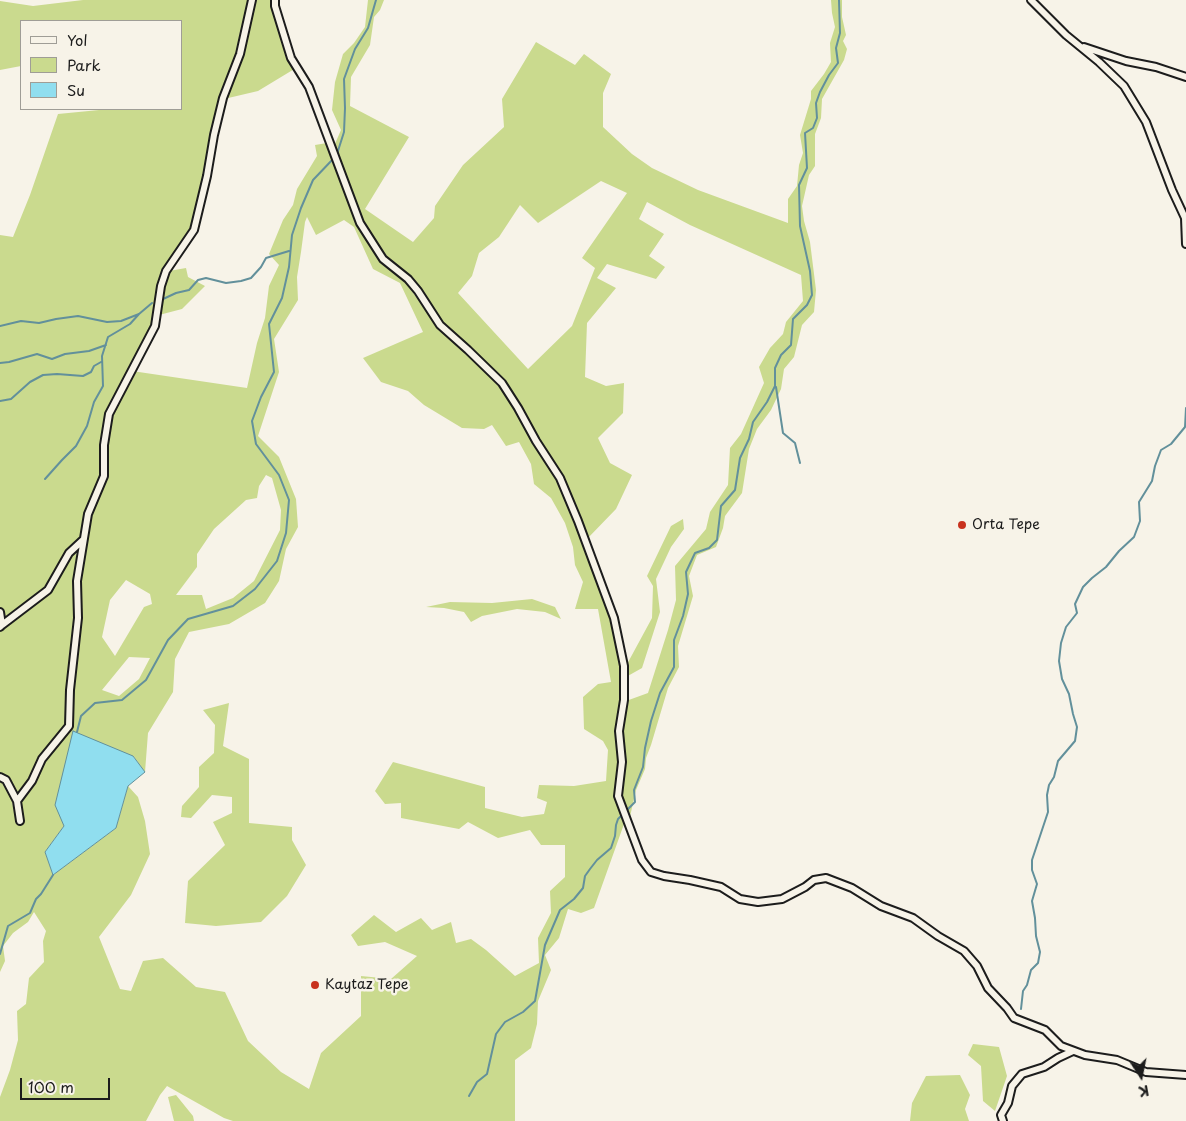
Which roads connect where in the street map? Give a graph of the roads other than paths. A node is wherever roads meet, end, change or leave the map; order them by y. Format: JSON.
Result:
{"nodes":[{"id":1,"x":252,"y":0,"type":"edge"},
{"id":2,"x":275,"y":0,"type":"edge"},
{"id":3,"x":1032,"y":0,"type":"edge"},
{"id":4,"x":1080,"y":46,"type":"junction"},
{"id":5,"x":1186,"y":77,"type":"edge"},
{"id":6,"x":1186,"y":244,"type":"edge"},
{"id":7,"x":83,"y":540,"type":"junction"},
{"id":8,"x":0,"y":612,"type":"edge"},
{"id":9,"x":1,"y":627,"type":"edge"},
{"id":10,"x":0,"y":777,"type":"edge"},
{"id":11,"x":17,"y":801,"type":"junction"},
{"id":12,"x":20,"y":820,"type":"dead end"},
{"id":13,"x":1073,"y":1051,"type":"junction"},
{"id":14,"x":1186,"y":1075,"type":"edge"},
{"id":15,"x":1003,"y":1121,"type":"edge"}],
"edges":[{"from":1,"to":7,"type":"street"},
{"from":2,"to":13,"type":"street"},
{"from":3,"to":4,"type":"street"},
{"from":4,"to":5,"type":"street"},
{"from":4,"to":6,"type":"street"},
{"from":7,"to":9,"type":"street"},
{"from":7,"to":11,"type":"street"},
{"from":8,"to":9,"type":"street"},
{"from":10,"to":11,"type":"street"},
{"from":11,"to":12,"type":"street"},
{"from":13,"to":14,"type":"street"},
{"from":13,"to":15,"type":"street"}]}
